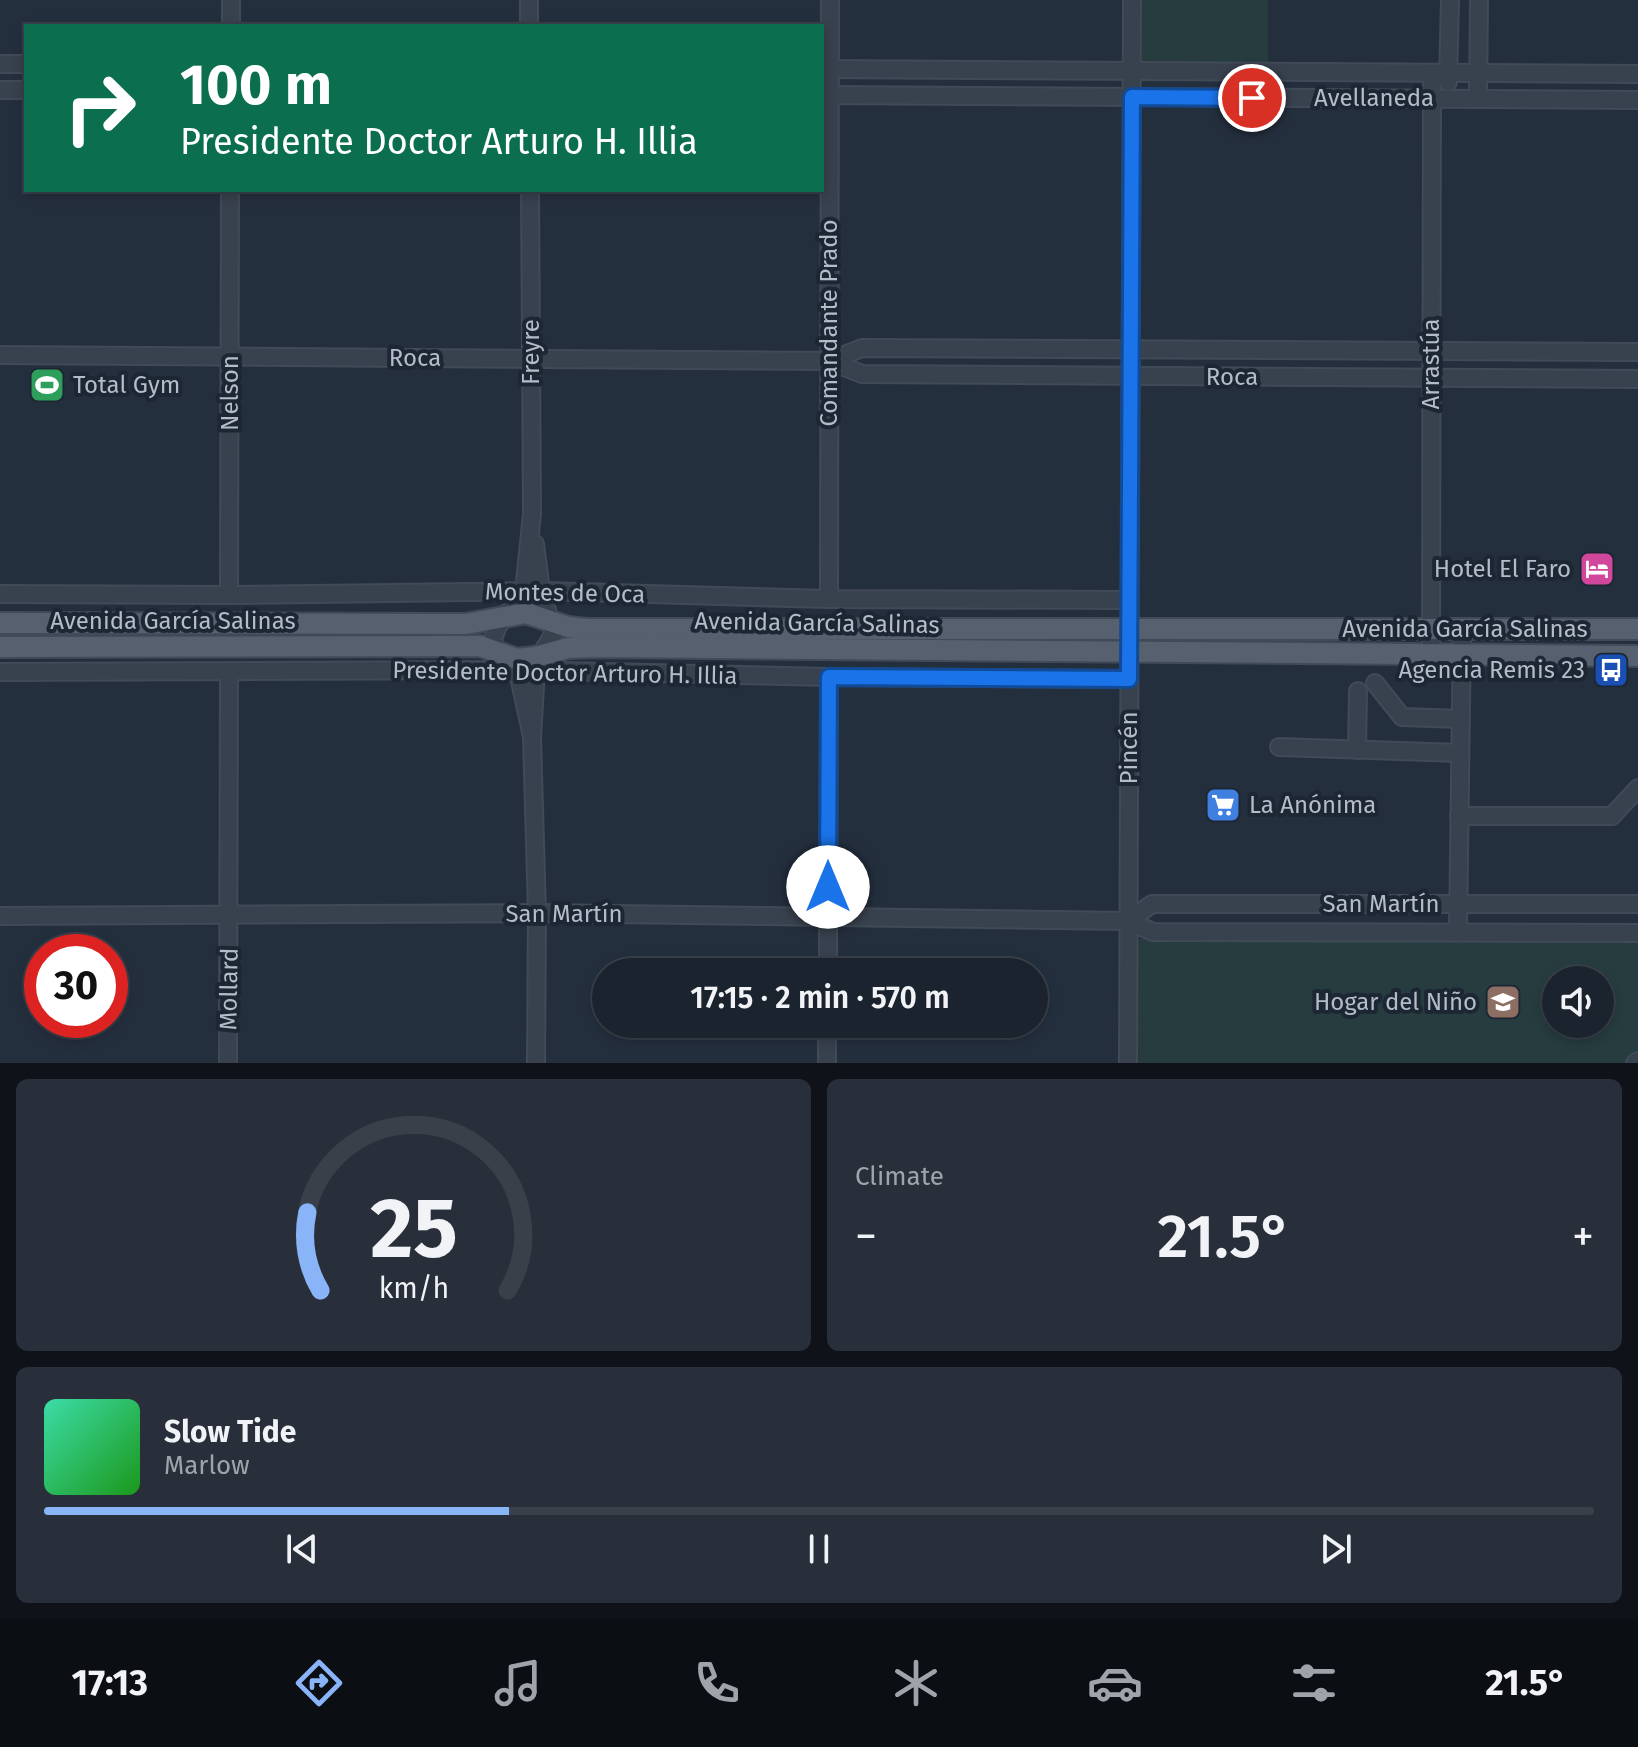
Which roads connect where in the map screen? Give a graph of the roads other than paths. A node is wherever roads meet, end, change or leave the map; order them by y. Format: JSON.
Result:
{"nodes":[{"id":1,"x":231,"y":0,"type":"edge"},
{"id":2,"x":529,"y":0,"type":"edge"},
{"id":3,"x":830,"y":0,"type":"edge"},
{"id":4,"x":1132,"y":0,"type":"edge"},
{"id":5,"x":1450,"y":0,"type":"edge"},
{"id":6,"x":1479,"y":0,"type":"edge"},
{"id":7,"x":231,"y":24,"type":"edge"},
{"id":8,"x":529,"y":24,"type":"edge"},
{"id":9,"x":0,"y":64,"type":"edge"},
{"id":10,"x":24,"y":64,"type":"edge"},
{"id":11,"x":826,"y":69,"type":"edge"},
{"id":12,"x":1132,"y":71,"type":"junction"},
{"id":13,"x":1440,"y":73,"type":"junction"},
{"id":14,"x":1478,"y":73,"type":"junction"},
{"id":15,"x":1638,"y":74,"type":"edge"},
{"id":16,"x":0,"y":90,"type":"edge"},
{"id":17,"x":24,"y":90,"type":"edge"},
{"id":18,"x":826,"y":95,"type":"edge"},
{"id":19,"x":1132,"y":97,"type":"junction"},
{"id":20,"x":1440,"y":99,"type":"junction"},
{"id":21,"x":1478,"y":99,"type":"junction"},
{"id":22,"x":1638,"y":100,"type":"edge"},
{"id":23,"x":230,"y":192,"type":"edge"},
{"id":24,"x":530,"y":192,"type":"edge"},
{"id":25,"x":1131,"y":349,"type":"junction"},
{"id":26,"x":1431,"y":351,"type":"junction"},
{"id":27,"x":1638,"y":352,"type":"edge"},
{"id":28,"x":0,"y":355,"type":"edge"},
{"id":29,"x":230,"y":357,"type":"junction"},
{"id":30,"x":531,"y":358,"type":"junction"},
{"id":31,"x":829,"y":361,"type":"junction"},
{"id":32,"x":1131,"y":376,"type":"junction"},
{"id":33,"x":1431,"y":378,"type":"junction"},
{"id":34,"x":1638,"y":379,"type":"edge"},
{"id":35,"x":532,"y":591,"type":"junction"},
{"id":36,"x":0,"y":594,"type":"edge"},
{"id":37,"x":229,"y":595,"type":"junction"},
{"id":38,"x":829,"y":599,"type":"junction"},
{"id":39,"x":1130,"y":600,"type":"junction"},
{"id":40,"x":506,"y":617,"type":"junction"},
{"id":41,"x":552,"y":622,"type":"junction"},
{"id":42,"x":0,"y":623,"type":"edge"},
{"id":43,"x":1130,"y":628,"type":"junction"},
{"id":44,"x":1638,"y":629,"type":"edge"},
{"id":45,"x":1431,"y":630,"type":"junction"},
{"id":46,"x":1462,"y":630,"type":"junction"},
{"id":47,"x":0,"y":647,"type":"edge"},
{"id":48,"x":494,"y":649,"type":"junction"},
{"id":49,"x":1129,"y":653,"type":"junction"},
{"id":50,"x":1431,"y":654,"type":"junction"},
{"id":51,"x":1461,"y":655,"type":"junction"},
{"id":52,"x":1638,"y":656,"type":"edge"},
{"id":53,"x":538,"y":663,"type":"junction"},
{"id":54,"x":513,"y":670,"type":"junction"},
{"id":55,"x":0,"y":672,"type":"edge"},
{"id":56,"x":229,"y":673,"type":"junction"},
{"id":57,"x":829,"y":677,"type":"junction"},
{"id":58,"x":1129,"y":679,"type":"junction"},
{"id":59,"x":1375,"y":683,"type":"dead end"},
{"id":60,"x":1358,"y":691,"type":"dead end"},
{"id":61,"x":1461,"y":719,"type":"junction"},
{"id":62,"x":532,"y":737,"type":"junction"},
{"id":63,"x":1279,"y":747,"type":"dead end"},
{"id":64,"x":1357,"y":750,"type":"junction"},
{"id":65,"x":1460,"y":753,"type":"junction"},
{"id":66,"x":1638,"y":788,"type":"edge"},
{"id":67,"x":1459,"y":816,"type":"junction"},
{"id":68,"x":1458,"y":904,"type":"junction"},
{"id":69,"x":1638,"y":904,"type":"edge"},
{"id":70,"x":537,"y":913,"type":"junction"},
{"id":71,"x":230,"y":914,"type":"junction"},
{"id":72,"x":0,"y":916,"type":"edge"},
{"id":73,"x":828,"y":917,"type":"junction"},
{"id":74,"x":1128,"y":921,"type":"junction"},
{"id":75,"x":1458,"y":932,"type":"junction"},
{"id":76,"x":1638,"y":933,"type":"edge"},
{"id":77,"x":828,"y":958,"type":"edge"},
{"id":78,"x":827,"y":1038,"type":"edge"},
{"id":79,"x":228,"y":1063,"type":"edge"},
{"id":80,"x":536,"y":1063,"type":"edge"},
{"id":81,"x":827,"y":1063,"type":"edge"},
{"id":82,"x":1128,"y":1063,"type":"edge"}],
"edges":[{"from":1,"to":7,"type":"street"},
{"from":2,"to":8,"type":"street"},
{"from":3,"to":11,"type":"street","name":"Comandante Prado"},
{"from":4,"to":12,"type":"street","name":"Pincén"},
{"from":5,"to":13,"type":"street","name":"Arrastúa"},
{"from":6,"to":14,"type":"street"},
{"from":9,"to":10,"type":"street"},
{"from":11,"to":12,"type":"street","name":"Avellaneda"},
{"from":11,"to":18,"type":"street","name":"Comandante Prado"},
{"from":12,"to":13,"type":"street","name":"Avellaneda"},
{"from":12,"to":19,"type":"street","name":"Pincén"},
{"from":13,"to":14,"type":"street","name":"Avellaneda"},
{"from":13,"to":20,"type":"street","name":"Arrastúa"},
{"from":14,"to":15,"type":"street","name":"Avellaneda"},
{"from":14,"to":21,"type":"street"},
{"from":16,"to":17,"type":"street"},
{"from":18,"to":19,"type":"street","name":"Avellaneda"},
{"from":18,"to":31,"type":"street","name":"Comandante Prado"},
{"from":19,"to":20,"type":"street","name":"Avellaneda"},
{"from":19,"to":25,"type":"street","name":"Pincén"},
{"from":20,"to":21,"type":"street","name":"Avellaneda"},
{"from":20,"to":26,"type":"street","name":"Arrastúa"},
{"from":21,"to":22,"type":"street","name":"Avellaneda"},
{"from":23,"to":29,"type":"street","name":"Nelson"},
{"from":24,"to":30,"type":"street","name":"Freyre"},
{"from":25,"to":26,"type":"street","name":"Roca"},
{"from":25,"to":31,"type":"street","name":"Roca"},
{"from":25,"to":32,"type":"street","name":"Pincén"},
{"from":26,"to":27,"type":"street","name":"Roca"},
{"from":26,"to":33,"type":"street","name":"Arrastúa"},
{"from":28,"to":29,"type":"street","name":"Roca"},
{"from":29,"to":30,"type":"street","name":"Roca"},
{"from":29,"to":37,"type":"street","name":"Nelson"},
{"from":30,"to":31,"type":"street","name":"Roca"},
{"from":30,"to":35,"type":"street","name":"Freyre"},
{"from":31,"to":32,"type":"street","name":"Roca"},
{"from":31,"to":38,"type":"street","name":"Comandante Prado"},
{"from":32,"to":33,"type":"street","name":"Roca"},
{"from":32,"to":39,"type":"street","name":"Pincén"},
{"from":33,"to":34,"type":"street","name":"Roca"},
{"from":33,"to":45,"type":"street","name":"Arrastúa"},
{"from":35,"to":37,"type":"street","name":"Montes de Oca"},
{"from":35,"to":38,"type":"street","name":"Montes de Oca"},
{"from":35,"to":40,"type":"street"},
{"from":35,"to":41,"type":"street","name":"Freyre"},
{"from":36,"to":37,"type":"street","name":"Montes de Oca"},
{"from":38,"to":39,"type":"street","name":"Montes de Oca"},
{"from":39,"to":43,"type":"street","name":"Pincén"},
{"from":40,"to":41,"type":"main road","name":"Avenida García Salinas"},
{"from":40,"to":42,"type":"main road","name":"Avenida García Salinas"},
{"from":40,"to":48,"type":"street"},
{"from":41,"to":43,"type":"main road","name":"Avenida García Salinas"},
{"from":41,"to":53,"type":"street"},
{"from":43,"to":45,"type":"main road","name":"Avenida García Salinas"},
{"from":43,"to":49,"type":"street","name":"Pincén"},
{"from":44,"to":46,"type":"main road","name":"Avenida García Salinas"},
{"from":45,"to":46,"type":"main road","name":"Avenida García Salinas"},
{"from":45,"to":50,"type":"street","name":"Arrastúa"},
{"from":46,"to":51,"type":"street"},
{"from":47,"to":48,"type":"main road","name":"Avenida García Salinas"},
{"from":48,"to":53,"type":"main road","name":"Avenida García Salinas"},
{"from":48,"to":54,"type":"street"},
{"from":49,"to":50,"type":"main road","name":"Avenida García Salinas"},
{"from":49,"to":53,"type":"main road","name":"Avenida García Salinas"},
{"from":49,"to":58,"type":"street","name":"Pincén"},
{"from":50,"to":51,"type":"main road","name":"Avenida García Salinas"},
{"from":51,"to":52,"type":"main road","name":"Avenida García Salinas"},
{"from":51,"to":61,"type":"street"},
{"from":53,"to":54,"type":"street","name":"Presidente Doctor Arturo H. Illia"},
{"from":53,"to":57,"type":"street","name":"Presidente Doctor Arturo H. Illia"},
{"from":53,"to":62,"type":"street"},
{"from":54,"to":56,"type":"street","name":"Presidente Doctor Arturo H. Illia"},
{"from":54,"to":62,"type":"street"},
{"from":55,"to":56,"type":"street","name":"Presidente Doctor Arturo H. Illia"},
{"from":56,"to":71,"type":"street"},
{"from":57,"to":58,"type":"street","name":"Presidente Doctor Arturo H. Illia"},
{"from":57,"to":73,"type":"street"},
{"from":58,"to":74,"type":"street","name":"Pincén"},
{"from":59,"to":61,"type":"street"},
{"from":60,"to":64,"type":"street"},
{"from":61,"to":65,"type":"street"},
{"from":62,"to":70,"type":"street"},
{"from":63,"to":64,"type":"street"},
{"from":64,"to":65,"type":"street"},
{"from":65,"to":67,"type":"street"},
{"from":66,"to":67,"type":"street"},
{"from":67,"to":68,"type":"street"},
{"from":68,"to":69,"type":"street","name":"San Martín"},
{"from":68,"to":74,"type":"street","name":"San Martín"},
{"from":68,"to":75,"type":"street"},
{"from":70,"to":71,"type":"street","name":"San Martín"},
{"from":70,"to":73,"type":"street","name":"San Martín"},
{"from":70,"to":80,"type":"street"},
{"from":71,"to":72,"type":"street","name":"San Martín"},
{"from":71,"to":79,"type":"street","name":"Mollard"},
{"from":73,"to":74,"type":"street","name":"San Martín"},
{"from":73,"to":77,"type":"street"},
{"from":74,"to":75,"type":"street","name":"San Martín"},
{"from":74,"to":82,"type":"street","name":"Pincén"},
{"from":75,"to":76,"type":"street","name":"San Martín"},
{"from":78,"to":81,"type":"street"}]}
